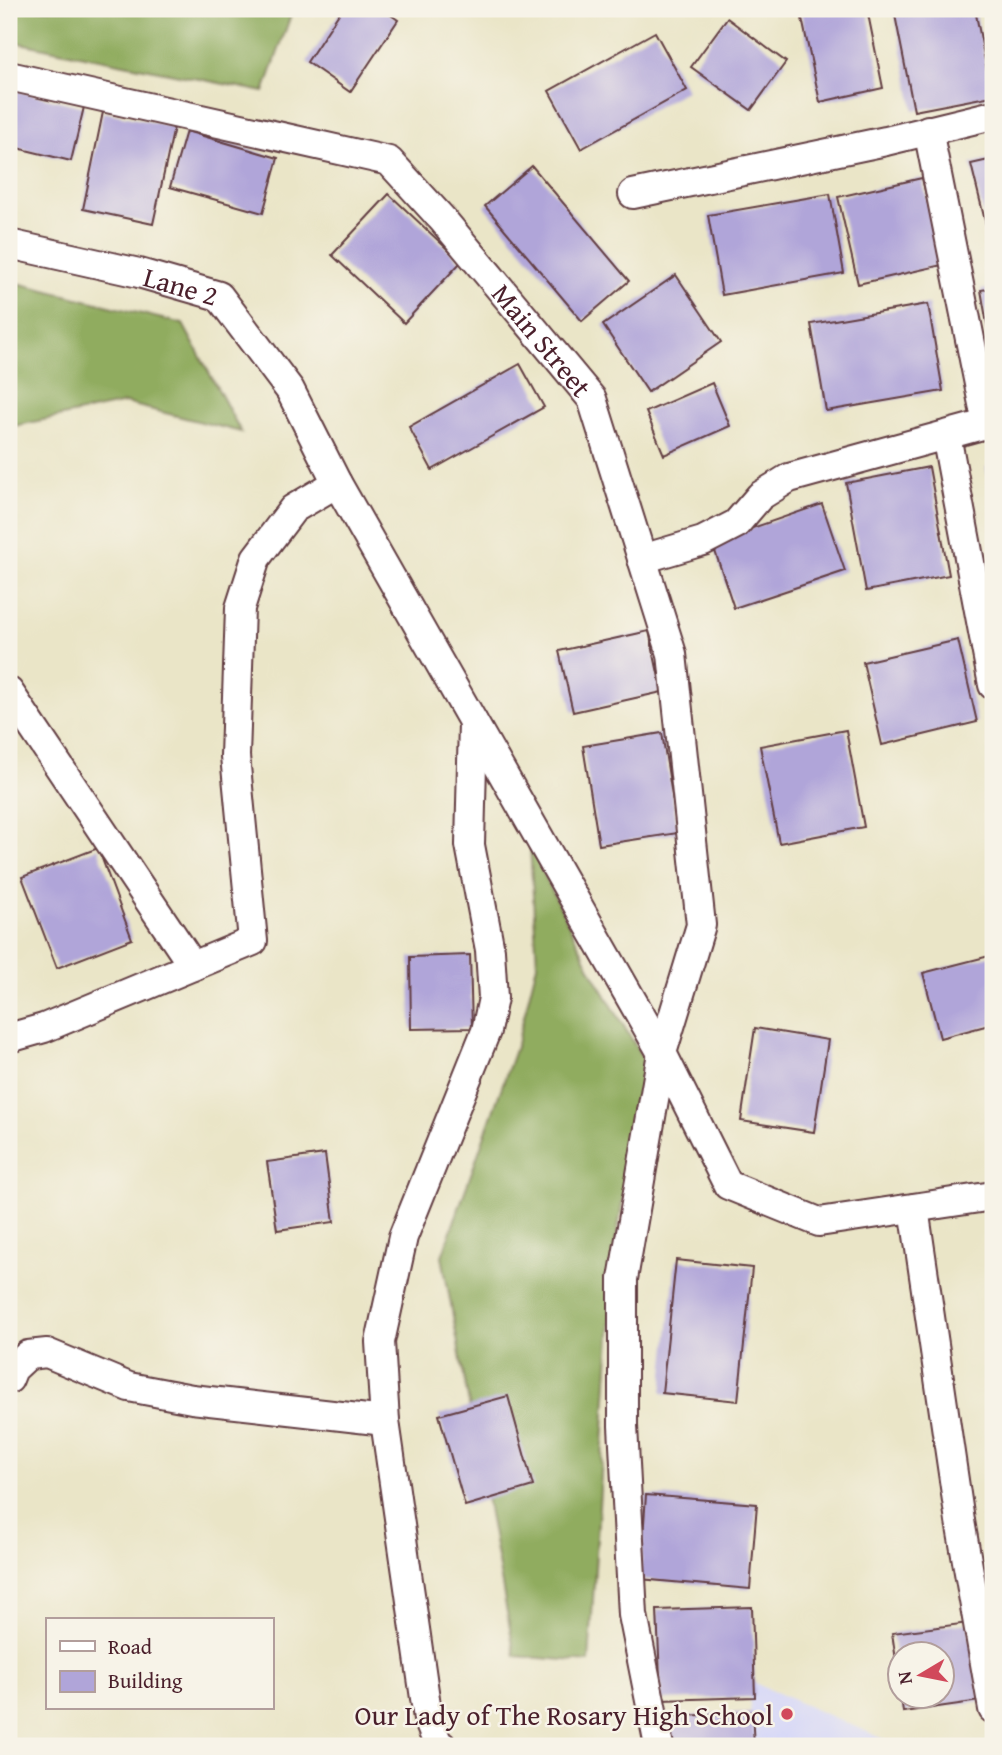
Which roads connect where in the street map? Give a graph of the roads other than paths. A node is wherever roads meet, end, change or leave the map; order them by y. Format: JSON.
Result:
{"nodes":[{"id":1,"x":9,"y":76,"type":"edge"},
{"id":2,"x":993,"y":115,"type":"edge"},
{"id":3,"x":928,"y":130,"type":"junction"},
{"id":4,"x":633,"y":194,"type":"dead end"},
{"id":5,"x":9,"y":244,"type":"edge"},
{"id":6,"x":990,"y":423,"type":"edge"},
{"id":7,"x":946,"y":435,"type":"junction"},
{"id":8,"x":337,"y":483,"type":"junction"},
{"id":9,"x":642,"y":559,"type":"junction"},
{"id":10,"x":993,"y":685,"type":"edge"},
{"id":11,"x":9,"y":692,"type":"edge"},
{"id":12,"x":473,"y":722,"type":"junction"},
{"id":13,"x":193,"y":966,"type":"junction"},
{"id":14,"x":9,"y":1038,"type":"edge"},
{"id":15,"x":662,"y":1053,"type":"junction"},
{"id":16,"x":993,"y":1196,"type":"edge"},
{"id":17,"x":914,"y":1208,"type":"junction"},
{"id":18,"x":9,"y":1379,"type":"edge"},
{"id":19,"x":385,"y":1421,"type":"junction"},
{"id":20,"x":993,"y":1709,"type":"edge"},
{"id":21,"x":442,"y":1746,"type":"edge"},
{"id":22,"x":659,"y":1746,"type":"edge"}],
"edges":[{"from":1,"to":9,"type":"street","name":"Main Street"},
{"from":2,"to":3,"type":"street"},
{"from":3,"to":4,"type":"street"},
{"from":3,"to":6,"type":"street"},
{"from":5,"to":8,"type":"street","name":"Lane 2"},
{"from":6,"to":7,"type":"street"},
{"from":7,"to":9,"type":"street"},
{"from":7,"to":10,"type":"street"},
{"from":8,"to":12,"type":"street","name":"Lane 2"},
{"from":8,"to":13,"type":"street"},
{"from":9,"to":15,"type":"street","name":"Main Street"},
{"from":11,"to":13,"type":"street"},
{"from":12,"to":15,"type":"street","name":"Lane 2"},
{"from":12,"to":19,"type":"street"},
{"from":13,"to":14,"type":"street"},
{"from":15,"to":17,"type":"street","name":"Lane 2"},
{"from":15,"to":22,"type":"street","name":"Main Street"},
{"from":16,"to":17,"type":"street","name":"Lane 2"},
{"from":17,"to":20,"type":"street"},
{"from":18,"to":19,"type":"street"},
{"from":19,"to":21,"type":"street"}]}
